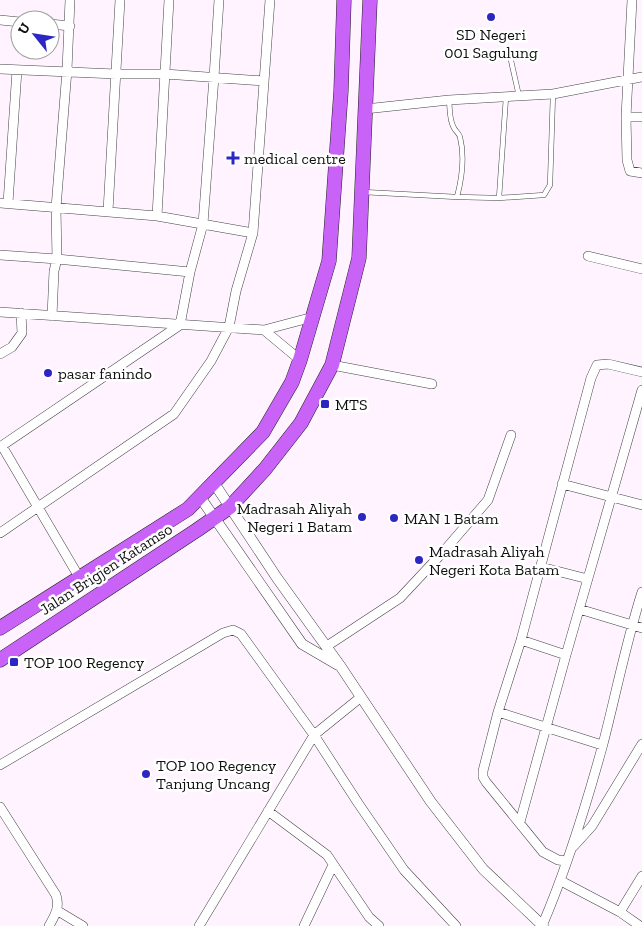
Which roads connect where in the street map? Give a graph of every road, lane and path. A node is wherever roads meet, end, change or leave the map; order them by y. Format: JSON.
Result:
{"nodes":[{"id":1,"x":70,"y":0,"type":"edge"},
{"id":2,"x":120,"y":0,"type":"edge"},
{"id":3,"x":169,"y":0,"type":"edge"},
{"id":4,"x":218,"y":0,"type":"edge"},
{"id":5,"x":270,"y":0,"type":"edge"},
{"id":6,"x":344,"y":0,"type":"edge"},
{"id":7,"x":370,"y":0,"type":"edge"},
{"id":8,"x":632,"y":0,"type":"edge"},
{"id":9,"x":60,"y":25,"type":"edge"},
{"id":10,"x":70,"y":26,"type":"junction"},
{"id":11,"x":510,"y":56,"type":"dead end"},
{"id":12,"x":0,"y":69,"type":"edge"},
{"id":13,"x":17,"y":70,"type":"junction"},
{"id":14,"x":67,"y":70,"type":"junction"},
{"id":15,"x":116,"y":74,"type":"junction"},
{"id":16,"x":164,"y":74,"type":"junction"},
{"id":17,"x":214,"y":77,"type":"junction"},
{"id":18,"x":642,"y":78,"type":"edge"},
{"id":19,"x":628,"y":80,"type":"junction"},
{"id":20,"x":264,"y":81,"type":"junction"},
{"id":21,"x":553,"y":94,"type":"junction"},
{"id":22,"x":519,"y":96,"type":"junction"},
{"id":23,"x":506,"y":97,"type":"junction"},
{"id":24,"x":449,"y":100,"type":"junction"},
{"id":25,"x":365,"y":109,"type":"junction"},
{"id":26,"x":626,"y":117,"type":"junction"},
{"id":27,"x":642,"y":117,"type":"edge"},
{"id":28,"x":642,"y":174,"type":"edge"},
{"id":29,"x":362,"y":192,"type":"junction"},
{"id":30,"x":457,"y":197,"type":"junction"},
{"id":31,"x":499,"y":198,"type":"junction"},
{"id":32,"x":4,"y":203,"type":"edge"},
{"id":33,"x":56,"y":208,"type":"junction"},
{"id":34,"x":108,"y":211,"type":"junction"},
{"id":35,"x":157,"y":216,"type":"junction"},
{"id":36,"x":203,"y":224,"type":"junction"},
{"id":37,"x":253,"y":233,"type":"junction"},
{"id":38,"x":0,"y":255,"type":"edge"},
{"id":39,"x":588,"y":256,"type":"dead end"},
{"id":40,"x":57,"y":258,"type":"junction"},
{"id":41,"x":642,"y":269,"type":"edge"},
{"id":42,"x":190,"y":272,"type":"junction"},
{"id":43,"x":0,"y":312,"type":"edge"},
{"id":44,"x":21,"y":312,"type":"junction"},
{"id":45,"x":52,"y":316,"type":"junction"},
{"id":46,"x":313,"y":317,"type":"junction"},
{"id":47,"x":180,"y":324,"type":"junction"},
{"id":48,"x":229,"y":327,"type":"junction"},
{"id":49,"x":264,"y":330,"type":"junction"},
{"id":50,"x":0,"y":354,"type":"edge"},
{"id":51,"x":300,"y":360,"type":"junction"},
{"id":52,"x":332,"y":365,"type":"junction"},
{"id":53,"x":642,"y":372,"type":"edge"},
{"id":54,"x":432,"y":384,"type":"dead end"},
{"id":55,"x":642,"y":390,"type":"edge"},
{"id":56,"x":511,"y":435,"type":"dead end"},
{"id":57,"x":1,"y":446,"type":"edge"},
{"id":58,"x":214,"y":483,"type":"junction"},
{"id":59,"x":562,"y":484,"type":"junction"},
{"id":60,"x":200,"y":497,"type":"junction"},
{"id":61,"x":612,"y":498,"type":"junction"},
{"id":62,"x":642,"y":505,"type":"edge"},
{"id":63,"x":230,"y":507,"type":"junction"},
{"id":64,"x":38,"y":508,"type":"junction"},
{"id":65,"x":215,"y":518,"type":"junction"},
{"id":66,"x":0,"y":533,"type":"edge"},
{"id":67,"x":541,"y":566,"type":"junction"},
{"id":68,"x":79,"y":577,"type":"junction"},
{"id":69,"x":588,"y":579,"type":"junction"},
{"id":70,"x":642,"y":592,"type":"edge"},
{"id":71,"x":579,"y":609,"type":"junction"},
{"id":72,"x":632,"y":624,"type":"junction"},
{"id":73,"x":0,"y":628,"type":"edge"},
{"id":74,"x":642,"y":628,"type":"edge"},
{"id":75,"x":521,"y":640,"type":"junction"},
{"id":76,"x":327,"y":646,"type":"junction"},
{"id":77,"x":566,"y":654,"type":"junction"},
{"id":78,"x":0,"y":660,"type":"edge"},
{"id":79,"x":341,"y":667,"type":"junction"},
{"id":80,"x":361,"y":697,"type":"junction"},
{"id":81,"x":498,"y":712,"type":"junction"},
{"id":82,"x":546,"y":727,"type":"junction"},
{"id":83,"x":314,"y":734,"type":"junction"},
{"id":84,"x":642,"y":744,"type":"edge"},
{"id":85,"x":602,"y":746,"type":"junction"},
{"id":86,"x":639,"y":756,"type":"edge"},
{"id":87,"x":0,"y":765,"type":"edge"},
{"id":88,"x":0,"y":807,"type":"edge"},
{"id":89,"x":268,"y":811,"type":"junction"},
{"id":90,"x":520,"y":822,"type":"junction"},
{"id":91,"x":571,"y":850,"type":"junction"},
{"id":92,"x":566,"y":861,"type":"junction"},
{"id":93,"x":333,"y":865,"type":"junction"},
{"id":94,"x":642,"y":876,"type":"edge"},
{"id":95,"x":562,"y":881,"type":"junction"},
{"id":96,"x":58,"y":911,"type":"junction"},
{"id":97,"x":620,"y":912,"type":"junction"},
{"id":98,"x":370,"y":917,"type":"junction"},
{"id":99,"x":49,"y":926,"type":"edge"},
{"id":100,"x":83,"y":926,"type":"edge"},
{"id":101,"x":199,"y":926,"type":"edge"},
{"id":102,"x":304,"y":926,"type":"edge"},
{"id":103,"x":364,"y":926,"type":"edge"},
{"id":104,"x":379,"y":926,"type":"edge"},
{"id":105,"x":456,"y":926,"type":"edge"},
{"id":106,"x":542,"y":926,"type":"edge"},
{"id":107,"x":640,"y":926,"type":"edge"}],
"edges":[{"from":1,"to":10,"type":"street"},
{"from":2,"to":15,"type":"street"},
{"from":3,"to":16,"type":"street"},
{"from":4,"to":17,"type":"street"},
{"from":5,"to":20,"type":"street"},
{"from":6,"to":46,"type":"highway","name":"Jalan Brigjen Katamso"},
{"from":7,"to":25,"type":"highway","name":"Jalan Brigjen Katamso"},
{"from":8,"to":19,"type":"street"},
{"from":9,"to":10,"type":"street"},
{"from":10,"to":14,"type":"street"},
{"from":11,"to":22,"type":"lane"},
{"from":12,"to":13,"type":"street"},
{"from":13,"to":14,"type":"street"},
{"from":13,"to":32,"type":"street"},
{"from":14,"to":15,"type":"street"},
{"from":14,"to":33,"type":"street"},
{"from":15,"to":16,"type":"street"},
{"from":15,"to":34,"type":"street"},
{"from":16,"to":17,"type":"street"},
{"from":16,"to":35,"type":"street"},
{"from":17,"to":20,"type":"street"},
{"from":17,"to":36,"type":"street"},
{"from":18,"to":19,"type":"street"},
{"from":19,"to":21,"type":"street"},
{"from":19,"to":26,"type":"street"},
{"from":20,"to":37,"type":"street"},
{"from":21,"to":22,"type":"street"},
{"from":21,"to":31,"type":"lane"},
{"from":22,"to":23,"type":"street"},
{"from":23,"to":24,"type":"street"},
{"from":23,"to":31,"type":"lane"},
{"from":24,"to":25,"type":"street"},
{"from":24,"to":30,"type":"lane"},
{"from":25,"to":29,"type":"highway","name":"Jalan Brigjen Katamso"},
{"from":26,"to":27,"type":"street"},
{"from":26,"to":28,"type":"street"},
{"from":29,"to":30,"type":"lane"},
{"from":29,"to":52,"type":"highway","name":"Jalan Brigjen Katamso"},
{"from":30,"to":31,"type":"lane"},
{"from":32,"to":33,"type":"street"},
{"from":33,"to":34,"type":"street"},
{"from":33,"to":40,"type":"street"},
{"from":34,"to":35,"type":"street"},
{"from":35,"to":36,"type":"street"},
{"from":36,"to":37,"type":"street"},
{"from":36,"to":42,"type":"street"},
{"from":37,"to":48,"type":"street"},
{"from":38,"to":40,"type":"street"},
{"from":39,"to":41,"type":"street"},
{"from":40,"to":42,"type":"street"},
{"from":40,"to":45,"type":"street"},
{"from":42,"to":47,"type":"street"},
{"from":43,"to":44,"type":"street"},
{"from":44,"to":45,"type":"street"},
{"from":44,"to":50,"type":"street"},
{"from":45,"to":47,"type":"street"},
{"from":46,"to":49,"type":"street"},
{"from":46,"to":51,"type":"highway","name":"Jalan Brigjen Katamso"},
{"from":47,"to":48,"type":"street"},
{"from":47,"to":57,"type":"street"},
{"from":48,"to":49,"type":"street"},
{"from":48,"to":64,"type":"street"},
{"from":49,"to":51,"type":"street"},
{"from":51,"to":58,"type":"highway","name":"Jalan Brigjen Katamso"},
{"from":52,"to":54,"type":"street"},
{"from":52,"to":63,"type":"highway","name":"Jalan Brigjen Katamso"},
{"from":53,"to":59,"type":"street"},
{"from":55,"to":61,"type":"street"},
{"from":56,"to":76,"type":"street"},
{"from":57,"to":64,"type":"street"},
{"from":58,"to":60,"type":"highway","name":"Jalan Brigjen Katamso"},
{"from":58,"to":63,"type":"street"},
{"from":59,"to":61,"type":"street"},
{"from":59,"to":67,"type":"street"},
{"from":60,"to":65,"type":"street"},
{"from":60,"to":68,"type":"highway","name":"Jalan Brigjen Katamso"},
{"from":61,"to":62,"type":"street"},
{"from":61,"to":69,"type":"street"},
{"from":63,"to":65,"type":"highway","name":"Jalan Brigjen Katamso"},
{"from":63,"to":76,"type":"street"},
{"from":64,"to":66,"type":"street"},
{"from":64,"to":68,"type":"street"},
{"from":65,"to":78,"type":"highway","name":"Jalan Brigjen Katamso"},
{"from":65,"to":79,"type":"street"},
{"from":67,"to":69,"type":"street"},
{"from":67,"to":75,"type":"street"},
{"from":68,"to":73,"type":"highway","name":"Jalan Brigjen Katamso"},
{"from":69,"to":71,"type":"street"},
{"from":70,"to":72,"type":"street"},
{"from":71,"to":72,"type":"street"},
{"from":71,"to":77,"type":"street"},
{"from":72,"to":74,"type":"street"},
{"from":72,"to":85,"type":"street"},
{"from":75,"to":77,"type":"street"},
{"from":75,"to":81,"type":"street"},
{"from":76,"to":79,"type":"street"},
{"from":77,"to":82,"type":"street"},
{"from":79,"to":80,"type":"street"},
{"from":80,"to":83,"type":"street"},
{"from":80,"to":106,"type":"street"},
{"from":81,"to":82,"type":"street"},
{"from":81,"to":90,"type":"street"},
{"from":82,"to":85,"type":"street"},
{"from":82,"to":90,"type":"street"},
{"from":83,"to":87,"type":"street"},
{"from":83,"to":89,"type":"street"},
{"from":83,"to":105,"type":"street"},
{"from":84,"to":86,"type":"street"},
{"from":85,"to":91,"type":"street"},
{"from":86,"to":91,"type":"street"},
{"from":88,"to":96,"type":"street"},
{"from":89,"to":93,"type":"street"},
{"from":89,"to":101,"type":"street"},
{"from":90,"to":92,"type":"street"},
{"from":91,"to":92,"type":"street"},
{"from":92,"to":95,"type":"street"},
{"from":93,"to":98,"type":"street"},
{"from":93,"to":102,"type":"street"},
{"from":94,"to":97,"type":"street"},
{"from":95,"to":97,"type":"street"},
{"from":95,"to":106,"type":"street"},
{"from":96,"to":99,"type":"street"},
{"from":96,"to":100,"type":"street"},
{"from":97,"to":107,"type":"street"},
{"from":98,"to":103,"type":"street"},
{"from":98,"to":104,"type":"street"}]}
